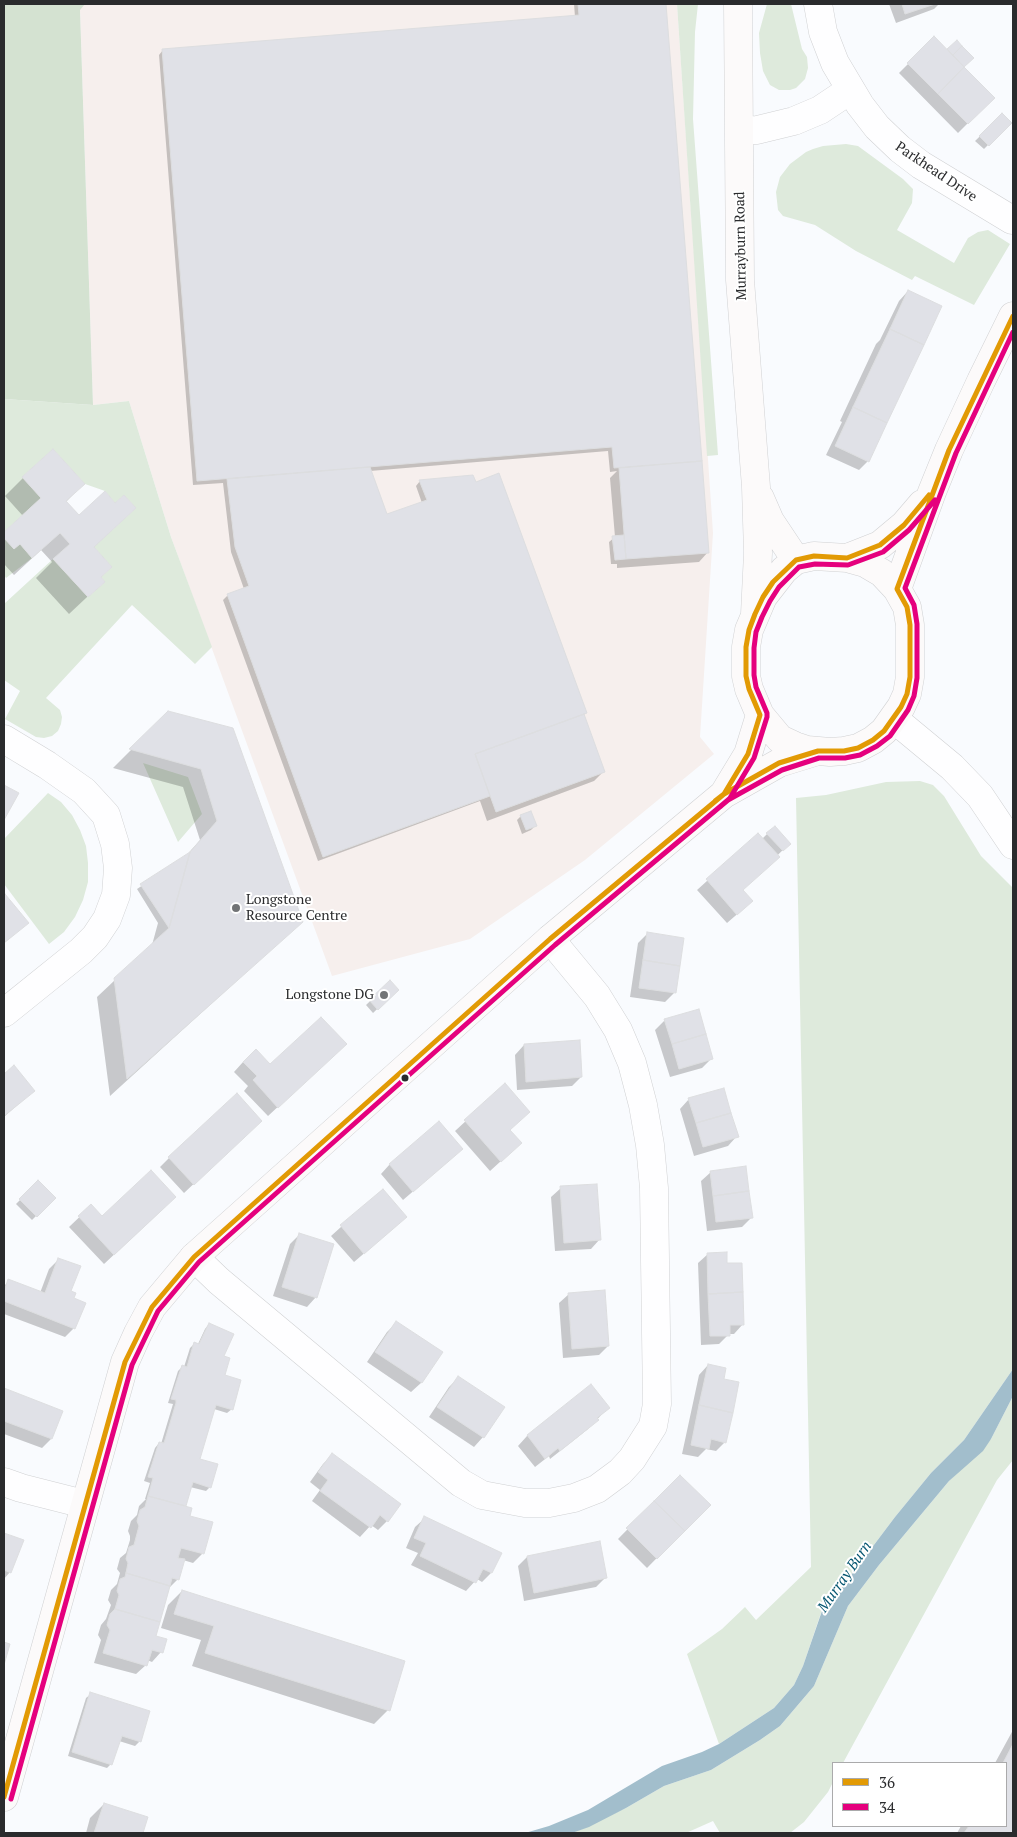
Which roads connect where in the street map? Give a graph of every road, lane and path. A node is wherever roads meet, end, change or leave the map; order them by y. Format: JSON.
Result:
{"nodes":[{"id":1,"x":738,"y":4,"type":"edge"},
{"id":2,"x":818,"y":4,"type":"edge"},
{"id":3,"x":850,"y":90,"type":"junction"},
{"id":4,"x":740,"y":131,"type":"junction"},
{"id":5,"x":1012,"y":220,"type":"edge"},
{"id":6,"x":1013,"y":316,"type":"edge"},
{"id":7,"x":756,"y":487,"type":"junction"},
{"id":8,"x":932,"y":492,"type":"junction"},
{"id":9,"x":847,"y":558,"type":"junction"},
{"id":10,"x":796,"y":560,"type":"junction"},
{"id":11,"x":897,"y":589,"type":"junction"},
{"id":12,"x":755,"y":614,"type":"junction"},
{"id":13,"x":760,"y":715,"type":"junction"},
{"id":14,"x":894,"y":719,"type":"junction"},
{"id":15,"x":4,"y":739,"type":"edge"},
{"id":16,"x":818,"y":751,"type":"junction"},
{"id":17,"x":724,"y":794,"type":"junction"},
{"id":18,"x":1013,"y":845,"type":"edge"},
{"id":19,"x":550,"y":939,"type":"junction"},
{"id":20,"x":4,"y":1013,"type":"edge"},
{"id":21,"x":194,"y":1257,"type":"junction"},
{"id":22,"x":4,"y":1482,"type":"edge"},
{"id":23,"x":84,"y":1504,"type":"junction"},
{"id":24,"x":4,"y":1796,"type":"edge"}],
"edges":[{"from":1,"to":4,"type":"street","name":"Murrayburn Road"},
{"from":2,"to":3,"type":"street","name":"Parkhead Drive"},
{"from":3,"to":4,"type":"street"},
{"from":3,"to":5,"type":"street","name":"Parkhead Drive"},
{"from":4,"to":7,"type":"street","name":"Murrayburn Road"},
{"from":6,"to":8,"type":"street"},
{"from":7,"to":10,"type":"street","name":"Murrayburn Road"},
{"from":7,"to":12,"type":"street","name":"Murrayburn Road"},
{"from":8,"to":9,"type":"street"},
{"from":8,"to":11,"type":"street"},
{"from":9,"to":10,"type":"street"},
{"from":9,"to":11,"type":"street"},
{"from":10,"to":12,"type":"street"},
{"from":11,"to":14,"type":"street"},
{"from":12,"to":13,"type":"street"},
{"from":13,"to":16,"type":"street"},
{"from":13,"to":17,"type":"street"},
{"from":14,"to":16,"type":"street"},
{"from":14,"to":18,"type":"street"},
{"from":15,"to":20,"type":"street"},
{"from":16,"to":17,"type":"street"},
{"from":17,"to":19,"type":"street"},
{"from":19,"to":21,"type":"street"},
{"from":19,"to":21,"type":"street"},
{"from":21,"to":23,"type":"street"},
{"from":22,"to":23,"type":"street"},
{"from":23,"to":24,"type":"street"}]}
